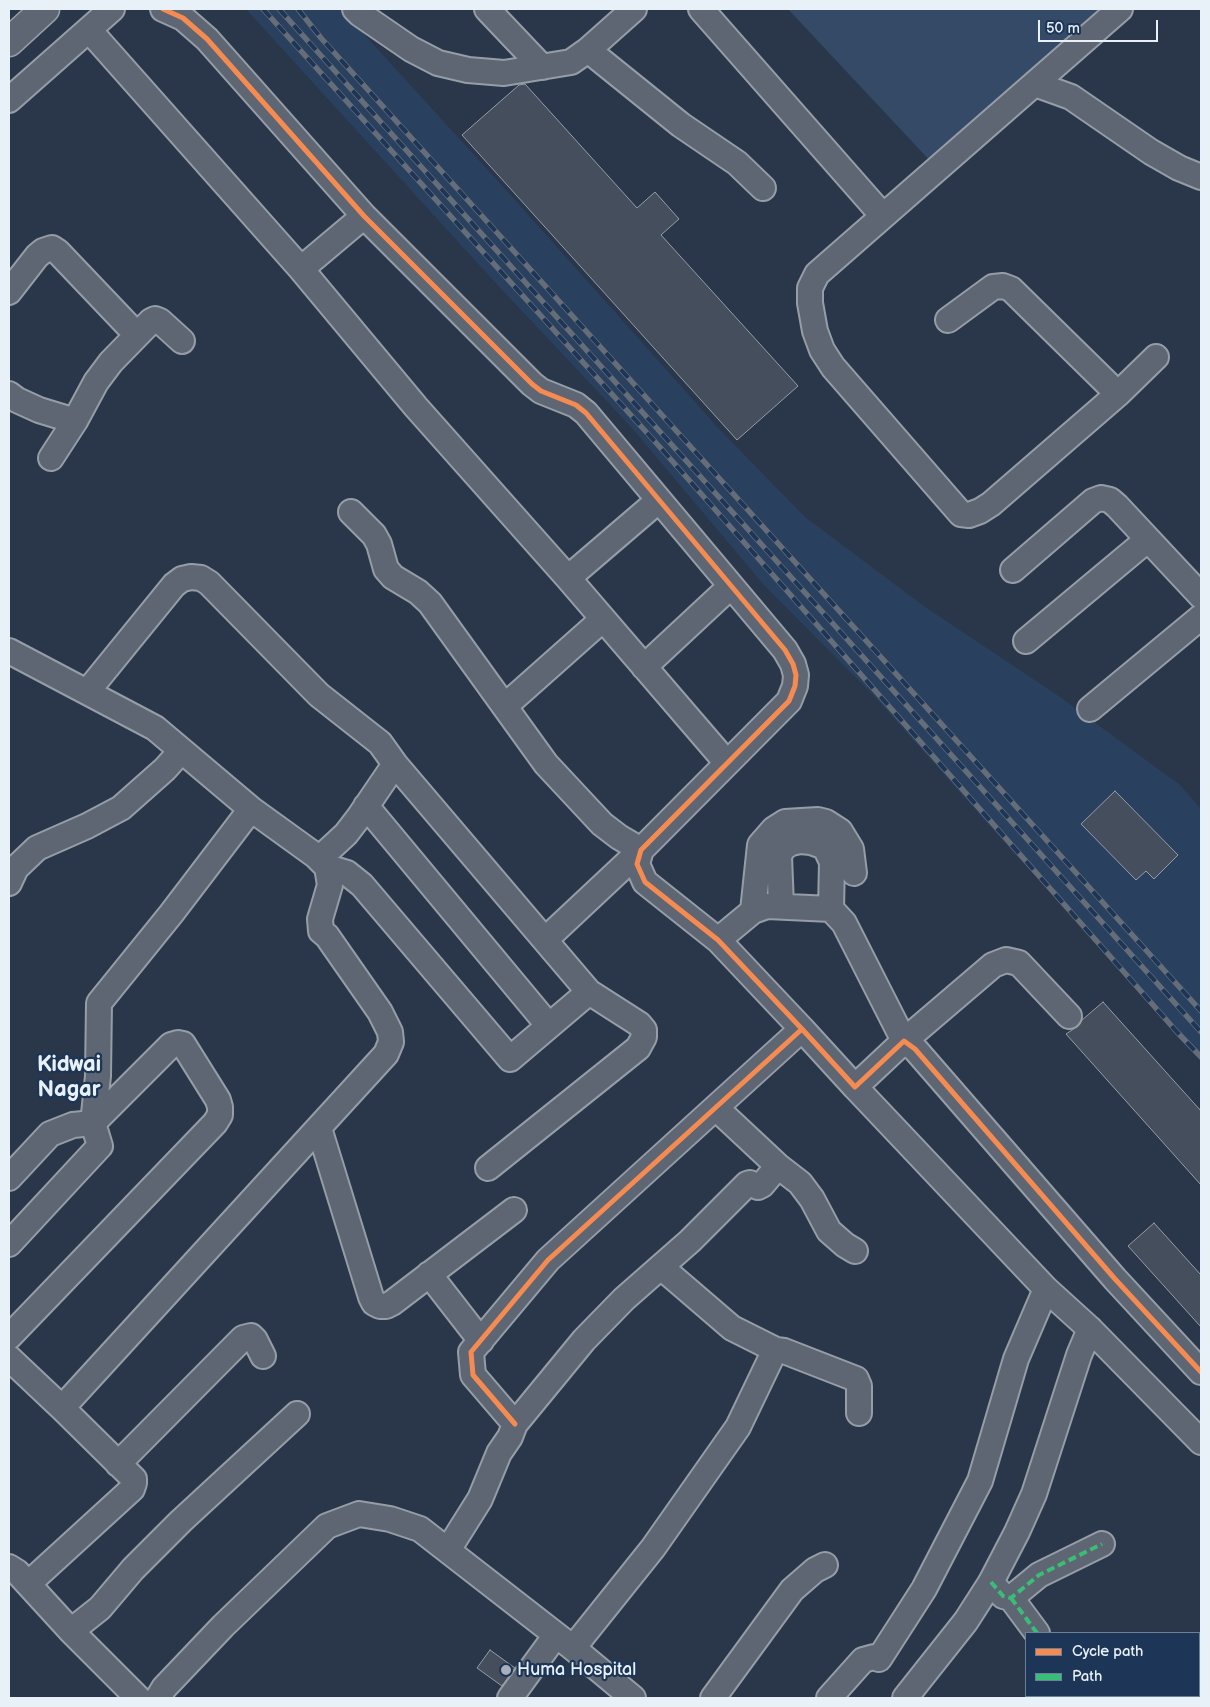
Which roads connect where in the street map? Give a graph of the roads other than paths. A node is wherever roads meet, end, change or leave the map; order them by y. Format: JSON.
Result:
{"nodes":[{"id":1,"x":45,"y":9,"type":"edge"},
{"id":2,"x":112,"y":9,"type":"edge"},
{"id":3,"x":163,"y":9,"type":"edge"},
{"id":4,"x":354,"y":9,"type":"edge"},
{"id":5,"x":487,"y":9,"type":"edge"},
{"id":6,"x":634,"y":9,"type":"edge"},
{"id":7,"x":701,"y":9,"type":"edge"},
{"id":8,"x":1120,"y":9,"type":"edge"},
{"id":9,"x":89,"y":30,"type":"junction"},
{"id":10,"x":9,"y":42,"type":"edge"},
{"id":11,"x":588,"y":50,"type":"junction"},
{"id":12,"x":1069,"y":54,"type":"junction"},
{"id":13,"x":542,"y":67,"type":"junction"},
{"id":14,"x":1035,"y":84,"type":"junction"},
{"id":15,"x":1071,"y":97,"type":"junction"},
{"id":16,"x":9,"y":100,"type":"edge"},
{"id":17,"x":1201,"y":177,"type":"edge"},
{"id":18,"x":763,"y":188,"type":"dead end"},
{"id":19,"x":364,"y":216,"type":"junction"},
{"id":20,"x":883,"y":216,"type":"junction"},
{"id":21,"x":301,"y":269,"type":"junction"},
{"id":22,"x":9,"y":292,"type":"edge"},
{"id":23,"x":948,"y":320,"type":"dead end"},
{"id":24,"x":137,"y":335,"type":"junction"},
{"id":25,"x":182,"y":341,"type":"dead end"},
{"id":26,"x":1156,"y":357,"type":"dead end"},
{"id":27,"x":9,"y":394,"type":"edge"},
{"id":28,"x":1118,"y":394,"type":"junction"},
{"id":29,"x":75,"y":421,"type":"junction"},
{"id":30,"x":51,"y":458,"type":"dead end"},
{"id":31,"x":658,"y":500,"type":"junction"},
{"id":32,"x":351,"y":512,"type":"dead end"},
{"id":33,"x":1147,"y":540,"type":"junction"},
{"id":34,"x":1013,"y":570,"type":"dead end"},
{"id":35,"x":568,"y":578,"type":"junction"},
{"id":36,"x":731,"y":586,"type":"junction"},
{"id":37,"x":1201,"y":596,"type":"edge"},
{"id":38,"x":1201,"y":617,"type":"edge"},
{"id":39,"x":603,"y":618,"type":"junction"},
{"id":40,"x":1026,"y":641,"type":"dead end"},
{"id":41,"x":9,"y":651,"type":"edge"},
{"id":42,"x":644,"y":667,"type":"junction"},
{"id":43,"x":87,"y":692,"type":"junction"},
{"id":44,"x":505,"y":706,"type":"junction"},
{"id":45,"x":1090,"y":709,"type":"dead end"},
{"id":46,"x":181,"y":750,"type":"junction"},
{"id":47,"x":727,"y":763,"type":"junction"},
{"id":48,"x":394,"y":764,"type":"junction"},
{"id":49,"x":366,"y":806,"type":"junction"},
{"id":50,"x":251,"y":809,"type":"junction"},
{"id":51,"x":641,"y":850,"type":"junction"},
{"id":52,"x":323,"y":863,"type":"junction"},
{"id":53,"x":11,"y":871,"type":"edge"},
{"id":54,"x":854,"y":873,"type":"dead end"},
{"id":55,"x":781,"y":906,"type":"junction"},
{"id":56,"x":831,"y":909,"type":"junction"},
{"id":57,"x":753,"y":911,"type":"junction"},
{"id":58,"x":545,"y":940,"type":"junction"},
{"id":59,"x":718,"y":940,"type":"junction"},
{"id":60,"x":589,"y":992,"type":"junction"},
{"id":61,"x":1069,"y":1016,"type":"dead end"},
{"id":62,"x":549,"y":1026,"type":"junction"},
{"id":63,"x":802,"y":1029,"type":"junction"},
{"id":64,"x":904,"y":1041,"type":"junction"},
{"id":65,"x":855,"y":1087,"type":"junction"},
{"id":66,"x":716,"y":1108,"type":"junction"},
{"id":67,"x":93,"y":1123,"type":"junction"},
{"id":68,"x":319,"y":1128,"type":"junction"},
{"id":69,"x":778,"y":1166,"type":"junction"},
{"id":70,"x":488,"y":1168,"type":"dead end"},
{"id":71,"x":9,"y":1178,"type":"edge"},
{"id":72,"x":514,"y":1210,"type":"dead end"},
{"id":73,"x":9,"y":1244,"type":"edge"},
{"id":74,"x":855,"y":1252,"type":"dead end"},
{"id":75,"x":661,"y":1267,"type":"junction"},
{"id":76,"x":429,"y":1274,"type":"junction"},
{"id":77,"x":1046,"y":1289,"type":"junction"},
{"id":78,"x":1090,"y":1329,"type":"junction"},
{"id":79,"x":9,"y":1337,"type":"edge"},
{"id":80,"x":481,"y":1341,"type":"junction"},
{"id":81,"x":776,"y":1350,"type":"junction"},
{"id":82,"x":264,"y":1356,"type":"dead end"},
{"id":83,"x":9,"y":1358,"type":"edge"},
{"id":84,"x":1201,"y":1372,"type":"edge"},
{"id":85,"x":62,"y":1408,"type":"junction"},
{"id":86,"x":859,"y":1413,"type":"dead end"},
{"id":87,"x":297,"y":1414,"type":"dead end"},
{"id":88,"x":515,"y":1424,"type":"junction"},
{"id":89,"x":1201,"y":1442,"type":"edge"},
{"id":90,"x":118,"y":1464,"type":"junction"},
{"id":91,"x":1102,"y":1544,"type":"dead end"},
{"id":92,"x":448,"y":1550,"type":"junction"},
{"id":93,"x":825,"y":1565,"type":"dead end"},
{"id":94,"x":9,"y":1567,"type":"edge"},
{"id":95,"x":991,"y":1582,"type":"junction"},
{"id":96,"x":28,"y":1584,"type":"junction"},
{"id":97,"x":1010,"y":1598,"type":"junction"},
{"id":98,"x":71,"y":1631,"type":"junction"},
{"id":99,"x":1036,"y":1632,"type":"edge"},
{"id":100,"x":564,"y":1641,"type":"junction"},
{"id":101,"x":916,"y":1694,"type":"edge"},
{"id":102,"x":138,"y":1698,"type":"edge"},
{"id":103,"x":158,"y":1698,"type":"edge"},
{"id":104,"x":510,"y":1698,"type":"edge"},
{"id":105,"x":633,"y":1698,"type":"edge"},
{"id":106,"x":713,"y":1698,"type":"edge"},
{"id":107,"x":829,"y":1698,"type":"edge"}],
"edges":[{"from":1,"to":10,"type":"main road"},
{"from":2,"to":9,"type":"street"},
{"from":3,"to":19,"type":"street"},
{"from":4,"to":13,"type":"street"},
{"from":5,"to":13,"type":"street"},
{"from":6,"to":11,"type":"street"},
{"from":7,"to":20,"type":"street"},
{"from":8,"to":12,"type":"street"},
{"from":9,"to":16,"type":"street"},
{"from":9,"to":21,"type":"street"},
{"from":11,"to":13,"type":"street"},
{"from":11,"to":18,"type":"street"},
{"from":12,"to":14,"type":"street"},
{"from":12,"to":15,"type":"street"},
{"from":14,"to":15,"type":"street"},
{"from":14,"to":20,"type":"street"},
{"from":15,"to":17,"type":"street"},
{"from":19,"to":21,"type":"street"},
{"from":19,"to":31,"type":"street"},
{"from":20,"to":28,"type":"street"},
{"from":21,"to":35,"type":"street"},
{"from":22,"to":24,"type":"street"},
{"from":23,"to":28,"type":"street"},
{"from":24,"to":25,"type":"street"},
{"from":24,"to":29,"type":"street"},
{"from":26,"to":28,"type":"street"},
{"from":27,"to":29,"type":"street"},
{"from":29,"to":30,"type":"street"},
{"from":31,"to":35,"type":"street"},
{"from":31,"to":36,"type":"street"},
{"from":32,"to":44,"type":"street"},
{"from":33,"to":34,"type":"street"},
{"from":33,"to":37,"type":"street"},
{"from":33,"to":40,"type":"street"},
{"from":35,"to":39,"type":"street"},
{"from":36,"to":42,"type":"street"},
{"from":36,"to":47,"type":"street"},
{"from":38,"to":45,"type":"street"},
{"from":39,"to":42,"type":"street"},
{"from":39,"to":44,"type":"street"},
{"from":41,"to":43,"type":"street"},
{"from":42,"to":47,"type":"street"},
{"from":43,"to":46,"type":"street"},
{"from":43,"to":48,"type":"street"},
{"from":44,"to":51,"type":"street"},
{"from":46,"to":50,"type":"street"},
{"from":46,"to":53,"type":"street"},
{"from":47,"to":51,"type":"street"},
{"from":48,"to":49,"type":"street"},
{"from":48,"to":58,"type":"street"},
{"from":49,"to":52,"type":"street"},
{"from":49,"to":62,"type":"street"},
{"from":50,"to":52,"type":"street"},
{"from":50,"to":67,"type":"street"},
{"from":51,"to":58,"type":"street"},
{"from":51,"to":59,"type":"street"},
{"from":52,"to":62,"type":"street"},
{"from":52,"to":68,"type":"street"},
{"from":54,"to":57,"type":"street"},
{"from":55,"to":56,"type":"street"},
{"from":55,"to":56,"type":"street"},
{"from":55,"to":57,"type":"street"},
{"from":56,"to":64,"type":"street"},
{"from":57,"to":59,"type":"street"},
{"from":58,"to":60,"type":"street"},
{"from":59,"to":63,"type":"street"},
{"from":60,"to":62,"type":"street"},
{"from":60,"to":70,"type":"street"},
{"from":61,"to":64,"type":"street"},
{"from":63,"to":65,"type":"street"},
{"from":63,"to":66,"type":"street"},
{"from":64,"to":65,"type":"street"},
{"from":64,"to":84,"type":"street"},
{"from":65,"to":77,"type":"street"},
{"from":66,"to":69,"type":"street"},
{"from":66,"to":80,"type":"street"},
{"from":67,"to":71,"type":"street"},
{"from":67,"to":73,"type":"street"},
{"from":67,"to":79,"type":"street"},
{"from":68,"to":76,"type":"street"},
{"from":68,"to":85,"type":"street"},
{"from":69,"to":74,"type":"street"},
{"from":69,"to":75,"type":"street"},
{"from":72,"to":76,"type":"street"},
{"from":75,"to":81,"type":"street"},
{"from":75,"to":88,"type":"street"},
{"from":76,"to":80,"type":"street"},
{"from":77,"to":78,"type":"street"},
{"from":77,"to":107,"type":"street"},
{"from":78,"to":89,"type":"street"},
{"from":78,"to":95,"type":"street"},
{"from":80,"to":88,"type":"street"},
{"from":81,"to":86,"type":"street"},
{"from":81,"to":100,"type":"street"},
{"from":82,"to":90,"type":"street"},
{"from":83,"to":85,"type":"street"},
{"from":85,"to":90,"type":"street"},
{"from":87,"to":98,"type":"street"},
{"from":88,"to":92,"type":"street"},
{"from":90,"to":96,"type":"street"},
{"from":91,"to":97,"type":"street"},
{"from":92,"to":100,"type":"street"},
{"from":92,"to":103,"type":"street"},
{"from":93,"to":106,"type":"street"},
{"from":94,"to":96,"type":"street"},
{"from":95,"to":97,"type":"street"},
{"from":95,"to":101,"type":"street"},
{"from":96,"to":98,"type":"street"},
{"from":97,"to":99,"type":"street"},
{"from":98,"to":102,"type":"street"},
{"from":100,"to":104,"type":"street"},
{"from":100,"to":105,"type":"street"}]}
